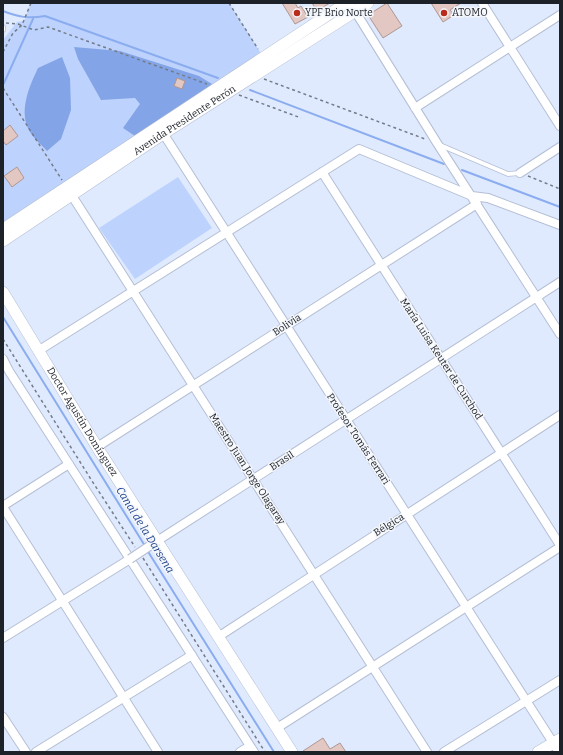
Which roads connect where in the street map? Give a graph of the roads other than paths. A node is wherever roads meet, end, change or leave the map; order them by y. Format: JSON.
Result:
{"nodes":[{"id":1,"x":346,"y":3,"type":"edge"},
{"id":2,"x":368,"y":3,"type":"edge"},
{"id":3,"x":482,"y":3,"type":"edge"},
{"id":4,"x":352,"y":7,"type":"edge"},
{"id":5,"x":560,"y":15,"type":"edge"},
{"id":6,"x":510,"y":47,"type":"junction"},
{"id":7,"x":266,"y":62,"type":"junction"},
{"id":8,"x":223,"y":90,"type":"junction"},
{"id":9,"x":415,"y":108,"type":"junction"},
{"id":10,"x":560,"y":126,"type":"edge"},
{"id":11,"x":161,"y":130,"type":"junction"},
{"id":12,"x":437,"y":144,"type":"junction"},
{"id":13,"x":560,"y":147,"type":"edge"},
{"id":14,"x":322,"y":172,"type":"junction"},
{"id":15,"x":520,"y":173,"type":"joint"},
{"id":16,"x":68,"y":191,"type":"junction"},
{"id":17,"x":472,"y":196,"type":"junction"},
{"id":18,"x":477,"y":204,"type":"junction"},
{"id":19,"x":560,"y":225,"type":"edge"},
{"id":20,"x":3,"y":229,"type":"edge"},
{"id":21,"x":226,"y":232,"type":"junction"},
{"id":22,"x":3,"y":241,"type":"edge"},
{"id":23,"x":381,"y":265,"type":"junction"},
{"id":24,"x":560,"y":282,"type":"edge"},
{"id":25,"x":3,"y":292,"type":"edge"},
{"id":26,"x":134,"y":292,"type":"junction"},
{"id":27,"x":536,"y":297,"type":"junction"},
{"id":28,"x":286,"y":326,"type":"junction"},
{"id":29,"x":560,"y":334,"type":"edge"},
{"id":30,"x":38,"y":351,"type":"junction"},
{"id":31,"x":3,"y":359,"type":"edge"},
{"id":32,"x":441,"y":359,"type":"junction"},
{"id":33,"x":6,"y":373,"type":"edge"},
{"id":34,"x":193,"y":385,"type":"junction"},
{"id":35,"x":560,"y":415,"type":"edge"},
{"id":36,"x":346,"y":420,"type":"junction"},
{"id":37,"x":97,"y":446,"type":"junction"},
{"id":38,"x":501,"y":453,"type":"junction"},
{"id":39,"x":69,"y":464,"type":"junction"},
{"id":40,"x":253,"y":480,"type":"junction"},
{"id":41,"x":3,"y":507,"type":"edge"},
{"id":42,"x":406,"y":514,"type":"junction"},
{"id":43,"x":157,"y":541,"type":"junction"},
{"id":44,"x":560,"y":546,"type":"edge"},
{"id":45,"x":130,"y":559,"type":"junction"},
{"id":46,"x":314,"y":574,"type":"junction"},
{"id":47,"x":63,"y":602,"type":"junction"},
{"id":48,"x":466,"y":608,"type":"junction"},
{"id":49,"x":218,"y":637,"type":"junction"},
{"id":50,"x":3,"y":638,"type":"edge"},
{"id":51,"x":192,"y":655,"type":"junction"},
{"id":52,"x":373,"y":668,"type":"junction"},
{"id":53,"x":560,"y":680,"type":"edge"},
{"id":54,"x":124,"y":697,"type":"junction"},
{"id":55,"x":526,"y":701,"type":"junction"},
{"id":56,"x":3,"y":717,"type":"edge"},
{"id":57,"x":277,"y":728,"type":"junction"},
{"id":58,"x":557,"y":745,"type":"edge"},
{"id":59,"x":252,"y":749,"type":"edge"},
{"id":60,"x":26,"y":752,"type":"edge"},
{"id":61,"x":36,"y":752,"type":"edge"},
{"id":62,"x":158,"y":752,"type":"edge"},
{"id":63,"x":240,"y":752,"type":"edge"},
{"id":64,"x":292,"y":752,"type":"edge"},
{"id":65,"x":427,"y":752,"type":"edge"},
{"id":66,"x":444,"y":752,"type":"edge"},
{"id":67,"x":538,"y":752,"type":"edge"}],
"edges":[{"from":1,"to":7,"type":"main road","name":"Avenida Presidente Perón"},
{"from":2,"to":4,"type":"main road","name":"Avenida Presidente Perón"},
{"from":3,"to":6,"type":"street"},
{"from":4,"to":7,"type":"main road","name":"Avenida Presidente Perón"},
{"from":4,"to":9,"type":"street"},
{"from":5,"to":6,"type":"street"},
{"from":6,"to":9,"type":"street"},
{"from":6,"to":10,"type":"street"},
{"from":7,"to":8,"type":"main road","name":"Avenida Presidente Perón"},
{"from":7,"to":8,"type":"main road","name":"Avenida Presidente Perón"},
{"from":8,"to":11,"type":"main road","name":"Avenida Presidente Perón"},
{"from":9,"to":12,"type":"street"},
{"from":11,"to":16,"type":"main road","name":"Avenida Presidente Perón"},
{"from":11,"to":21,"type":"street","name":"Profesor Tomás Ferrari"},
{"from":12,"to":15,"type":"lane"},
{"from":12,"to":17,"type":"street"},
{"from":13,"to":15,"type":"street"},
{"from":14,"to":17,"type":"street"},
{"from":14,"to":21,"type":"street"},
{"from":14,"to":23,"type":"street","name":"María Luisa Keuter de Curchod"},
{"from":16,"to":20,"type":"main road","name":"Avenida Presidente Perón"},
{"from":16,"to":22,"type":"main road","name":"Avenida Presidente Perón"},
{"from":16,"to":26,"type":"street","name":"Maestro Juan Jorge Olagaray"},
{"from":17,"to":18,"type":"street"},
{"from":17,"to":19,"type":"street"},
{"from":18,"to":23,"type":"street","name":"Bolivia"},
{"from":18,"to":27,"type":"street"},
{"from":21,"to":26,"type":"street"},
{"from":21,"to":28,"type":"street","name":"Profesor Tomás Ferrari"},
{"from":23,"to":28,"type":"street","name":"Bolivia"},
{"from":23,"to":32,"type":"street","name":"María Luisa Keuter de Curchod"},
{"from":24,"to":27,"type":"street","name":"Brasil"},
{"from":25,"to":30,"type":"main road","name":"Doctor Agustín Domínguez"},
{"from":26,"to":30,"type":"street"},
{"from":26,"to":34,"type":"street","name":"Maestro Juan Jorge Olagaray"},
{"from":27,"to":29,"type":"street"},
{"from":27,"to":32,"type":"street","name":"Brasil"},
{"from":28,"to":34,"type":"street","name":"Bolivia"},
{"from":28,"to":36,"type":"street","name":"Profesor Tomás Ferrari"},
{"from":30,"to":37,"type":"main road","name":"Doctor Agustín Domínguez"},
{"from":31,"to":33,"type":"street"},
{"from":32,"to":36,"type":"street","name":"Brasil"},
{"from":32,"to":38,"type":"street","name":"María Luisa Keuter de Curchod"},
{"from":33,"to":39,"type":"street"},
{"from":34,"to":37,"type":"street","name":"Bolivia"},
{"from":34,"to":40,"type":"street","name":"Maestro Juan Jorge Olagaray"},
{"from":35,"to":38,"type":"street","name":"Bélgica"},
{"from":36,"to":40,"type":"street","name":"Brasil"},
{"from":36,"to":42,"type":"street","name":"Profesor Tomás Ferrari"},
{"from":37,"to":43,"type":"main road","name":"Doctor Agustín Domínguez"},
{"from":38,"to":42,"type":"street","name":"Bélgica"},
{"from":38,"to":44,"type":"street","name":"María Luisa Keuter de Curchod"},
{"from":39,"to":41,"type":"street"},
{"from":39,"to":45,"type":"street"},
{"from":40,"to":43,"type":"street","name":"Brasil"},
{"from":40,"to":46,"type":"street","name":"Maestro Juan Jorge Olagaray"},
{"from":41,"to":47,"type":"street"},
{"from":42,"to":46,"type":"street","name":"Bélgica"},
{"from":42,"to":48,"type":"street","name":"Profesor Tomás Ferrari"},
{"from":43,"to":45,"type":"street","name":"Brasil","bridge":true},
{"from":43,"to":49,"type":"main road","name":"Doctor Agustín Domínguez"},
{"from":44,"to":48,"type":"street"},
{"from":45,"to":47,"type":"street","name":"Brasil"},
{"from":45,"to":51,"type":"street"},
{"from":46,"to":49,"type":"street","name":"Bélgica"},
{"from":46,"to":52,"type":"street","name":"Maestro Juan Jorge Olagaray"},
{"from":47,"to":50,"type":"street","name":"Brasil"},
{"from":47,"to":54,"type":"street"},
{"from":48,"to":52,"type":"street"},
{"from":48,"to":55,"type":"street","name":"Profesor Tomás Ferrari"},
{"from":49,"to":57,"type":"main road","name":"Doctor Agustín Domínguez"},
{"from":51,"to":54,"type":"street"},
{"from":51,"to":59,"type":"street"},
{"from":52,"to":57,"type":"street"},
{"from":52,"to":65,"type":"street","name":"Maestro Juan Jorge Olagaray"},
{"from":53,"to":55,"type":"street"},
{"from":54,"to":61,"type":"street"},
{"from":54,"to":62,"type":"street"},
{"from":55,"to":58,"type":"street","name":"Profesor Tomás Ferrari"},
{"from":55,"to":66,"type":"street"},
{"from":56,"to":60,"type":"street"},
{"from":57,"to":64,"type":"main road","name":"Doctor Agustín Domínguez"},
{"from":58,"to":67,"type":"main road"},
{"from":59,"to":63,"type":"street"}]}
